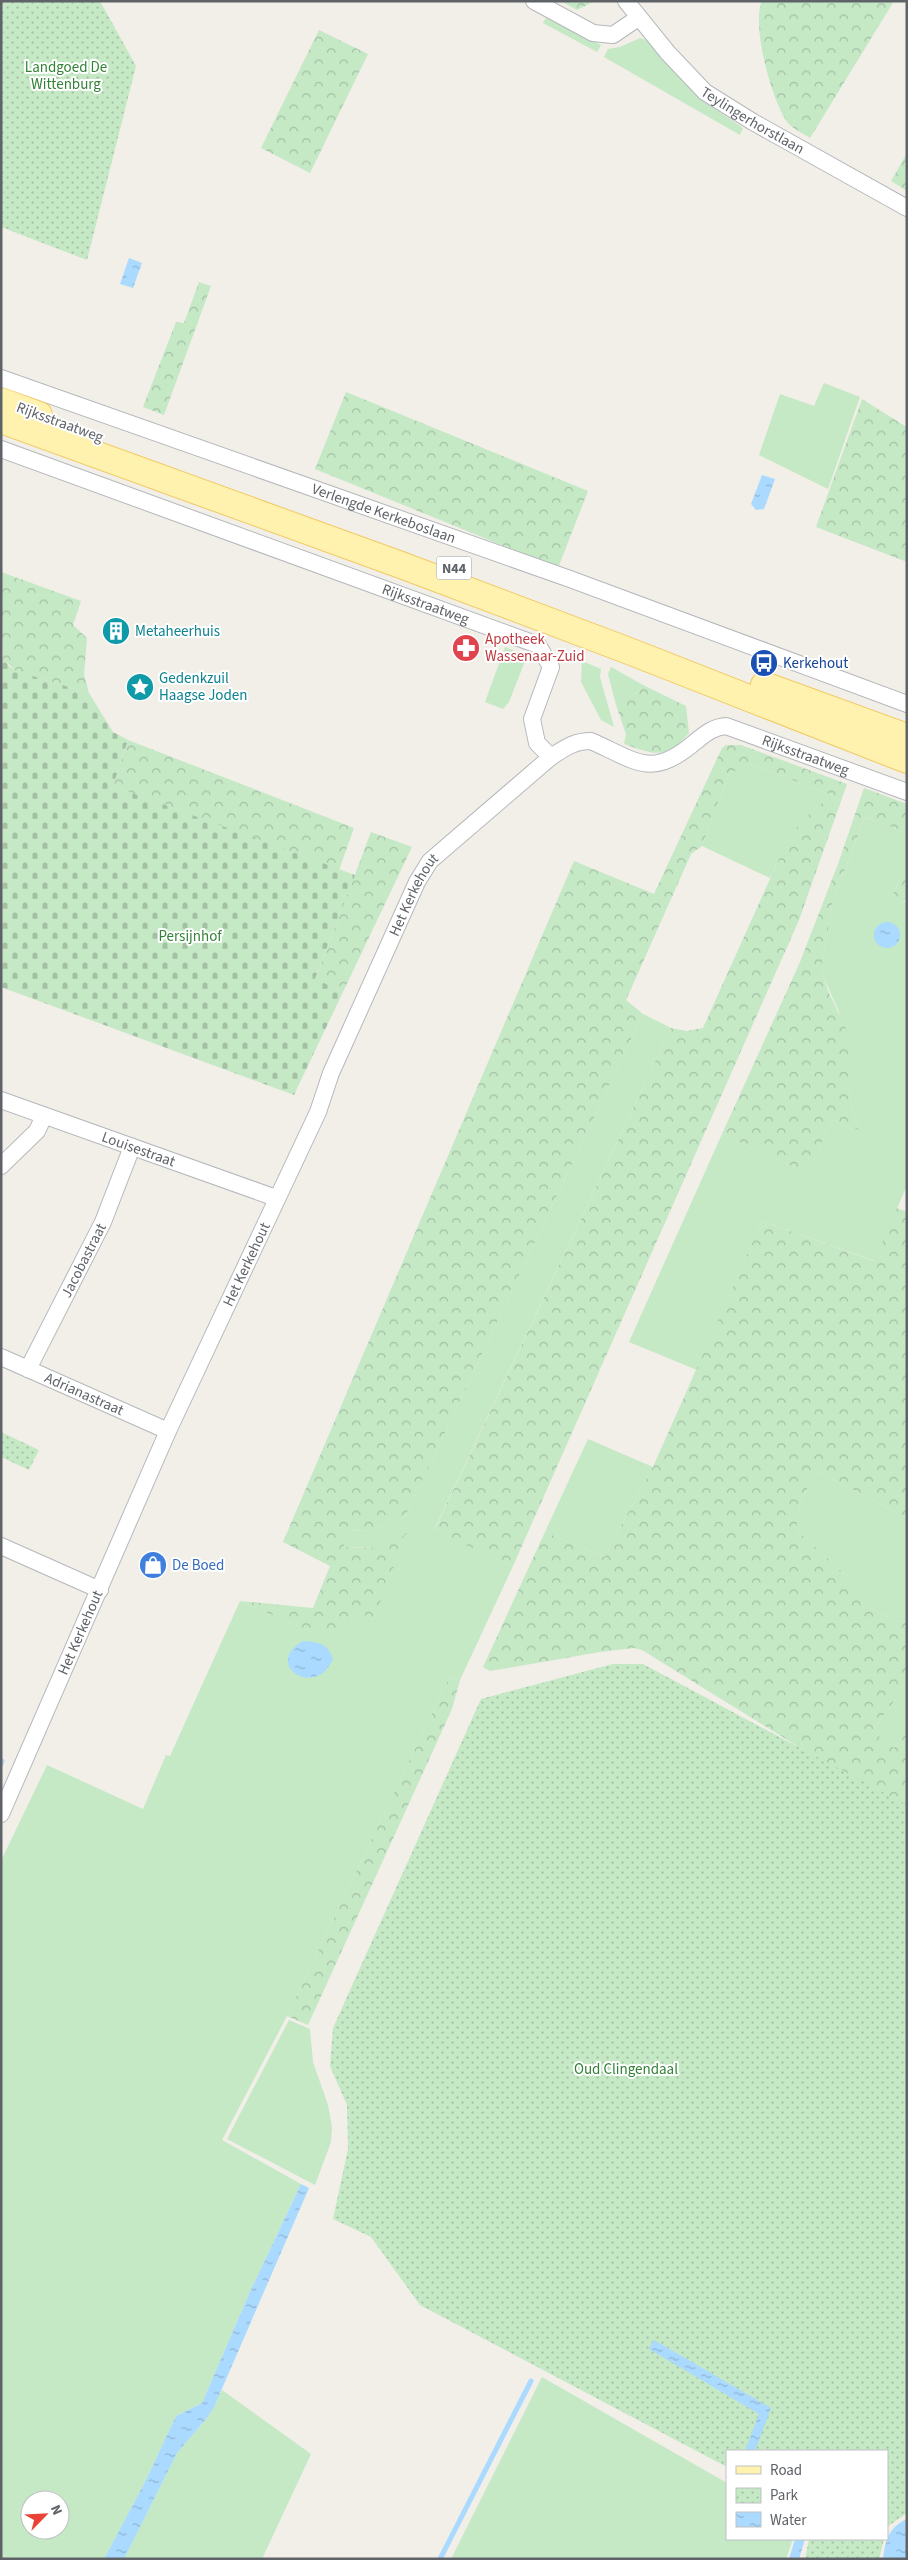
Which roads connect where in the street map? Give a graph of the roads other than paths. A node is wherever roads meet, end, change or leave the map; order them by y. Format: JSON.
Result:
{"nodes":[{"id":1,"x":534,"y":1,"type":"edge"},
{"id":2,"x":626,"y":1,"type":"edge"},
{"id":3,"x":638,"y":18,"type":"junction"},
{"id":4,"x":907,"y":208,"type":"edge"},
{"id":5,"x":1,"y":378,"type":"edge"},
{"id":6,"x":1,"y":401,"type":"edge"},
{"id":7,"x":1,"y":420,"type":"edge"},
{"id":8,"x":1,"y":449,"type":"edge"},
{"id":9,"x":907,"y":704,"type":"edge"},
{"id":10,"x":907,"y":737,"type":"edge"},
{"id":11,"x":551,"y":757,"type":"junction"},
{"id":12,"x":907,"y":760,"type":"edge"},
{"id":13,"x":907,"y":792,"type":"edge"},
{"id":14,"x":1,"y":1100,"type":"edge"},
{"id":15,"x":44,"y":1116,"type":"junction"},
{"id":16,"x":132,"y":1147,"type":"junction"},
{"id":17,"x":1,"y":1166,"type":"edge"},
{"id":18,"x":276,"y":1198,"type":"junction"},
{"id":19,"x":1,"y":1357,"type":"edge"},
{"id":20,"x":28,"y":1369,"type":"junction"},
{"id":21,"x":168,"y":1432,"type":"junction"},
{"id":22,"x":1,"y":1546,"type":"edge"},
{"id":23,"x":100,"y":1590,"type":"junction"},
{"id":24,"x":1,"y":1814,"type":"edge"}],
"edges":[{"from":1,"to":3,"type":"street"},
{"from":2,"to":3,"type":"street","name":"Teylingerhorstlaan"},
{"from":3,"to":4,"type":"street","name":"Teylingerhorstlaan"},
{"from":5,"to":9,"type":"street","name":"Verlengde Kerkeboslaan"},
{"from":6,"to":10,"type":"main road","name":"Rijksstraatweg","number":"N44"},
{"from":7,"to":12,"type":"main road","name":"Rijksstraatweg","number":"N44"},
{"from":8,"to":11,"type":"street","name":"Rijksstraatweg"},
{"from":11,"to":13,"type":"street","name":"Rijksstraatweg"},
{"from":11,"to":18,"type":"street","name":"Het Kerkehout"},
{"from":14,"to":15,"type":"street","name":"Louisestraat"},
{"from":15,"to":16,"type":"street","name":"Louisestraat"},
{"from":15,"to":17,"type":"street"},
{"from":16,"to":18,"type":"street","name":"Louisestraat"},
{"from":16,"to":20,"type":"street","name":"Jacobastraat"},
{"from":18,"to":21,"type":"street","name":"Het Kerkehout"},
{"from":19,"to":20,"type":"street","name":"Adrianastraat"},
{"from":20,"to":21,"type":"street","name":"Adrianastraat"},
{"from":21,"to":23,"type":"street","name":"Het Kerkehout"},
{"from":22,"to":23,"type":"street"},
{"from":23,"to":24,"type":"street","name":"Het Kerkehout"}]}
